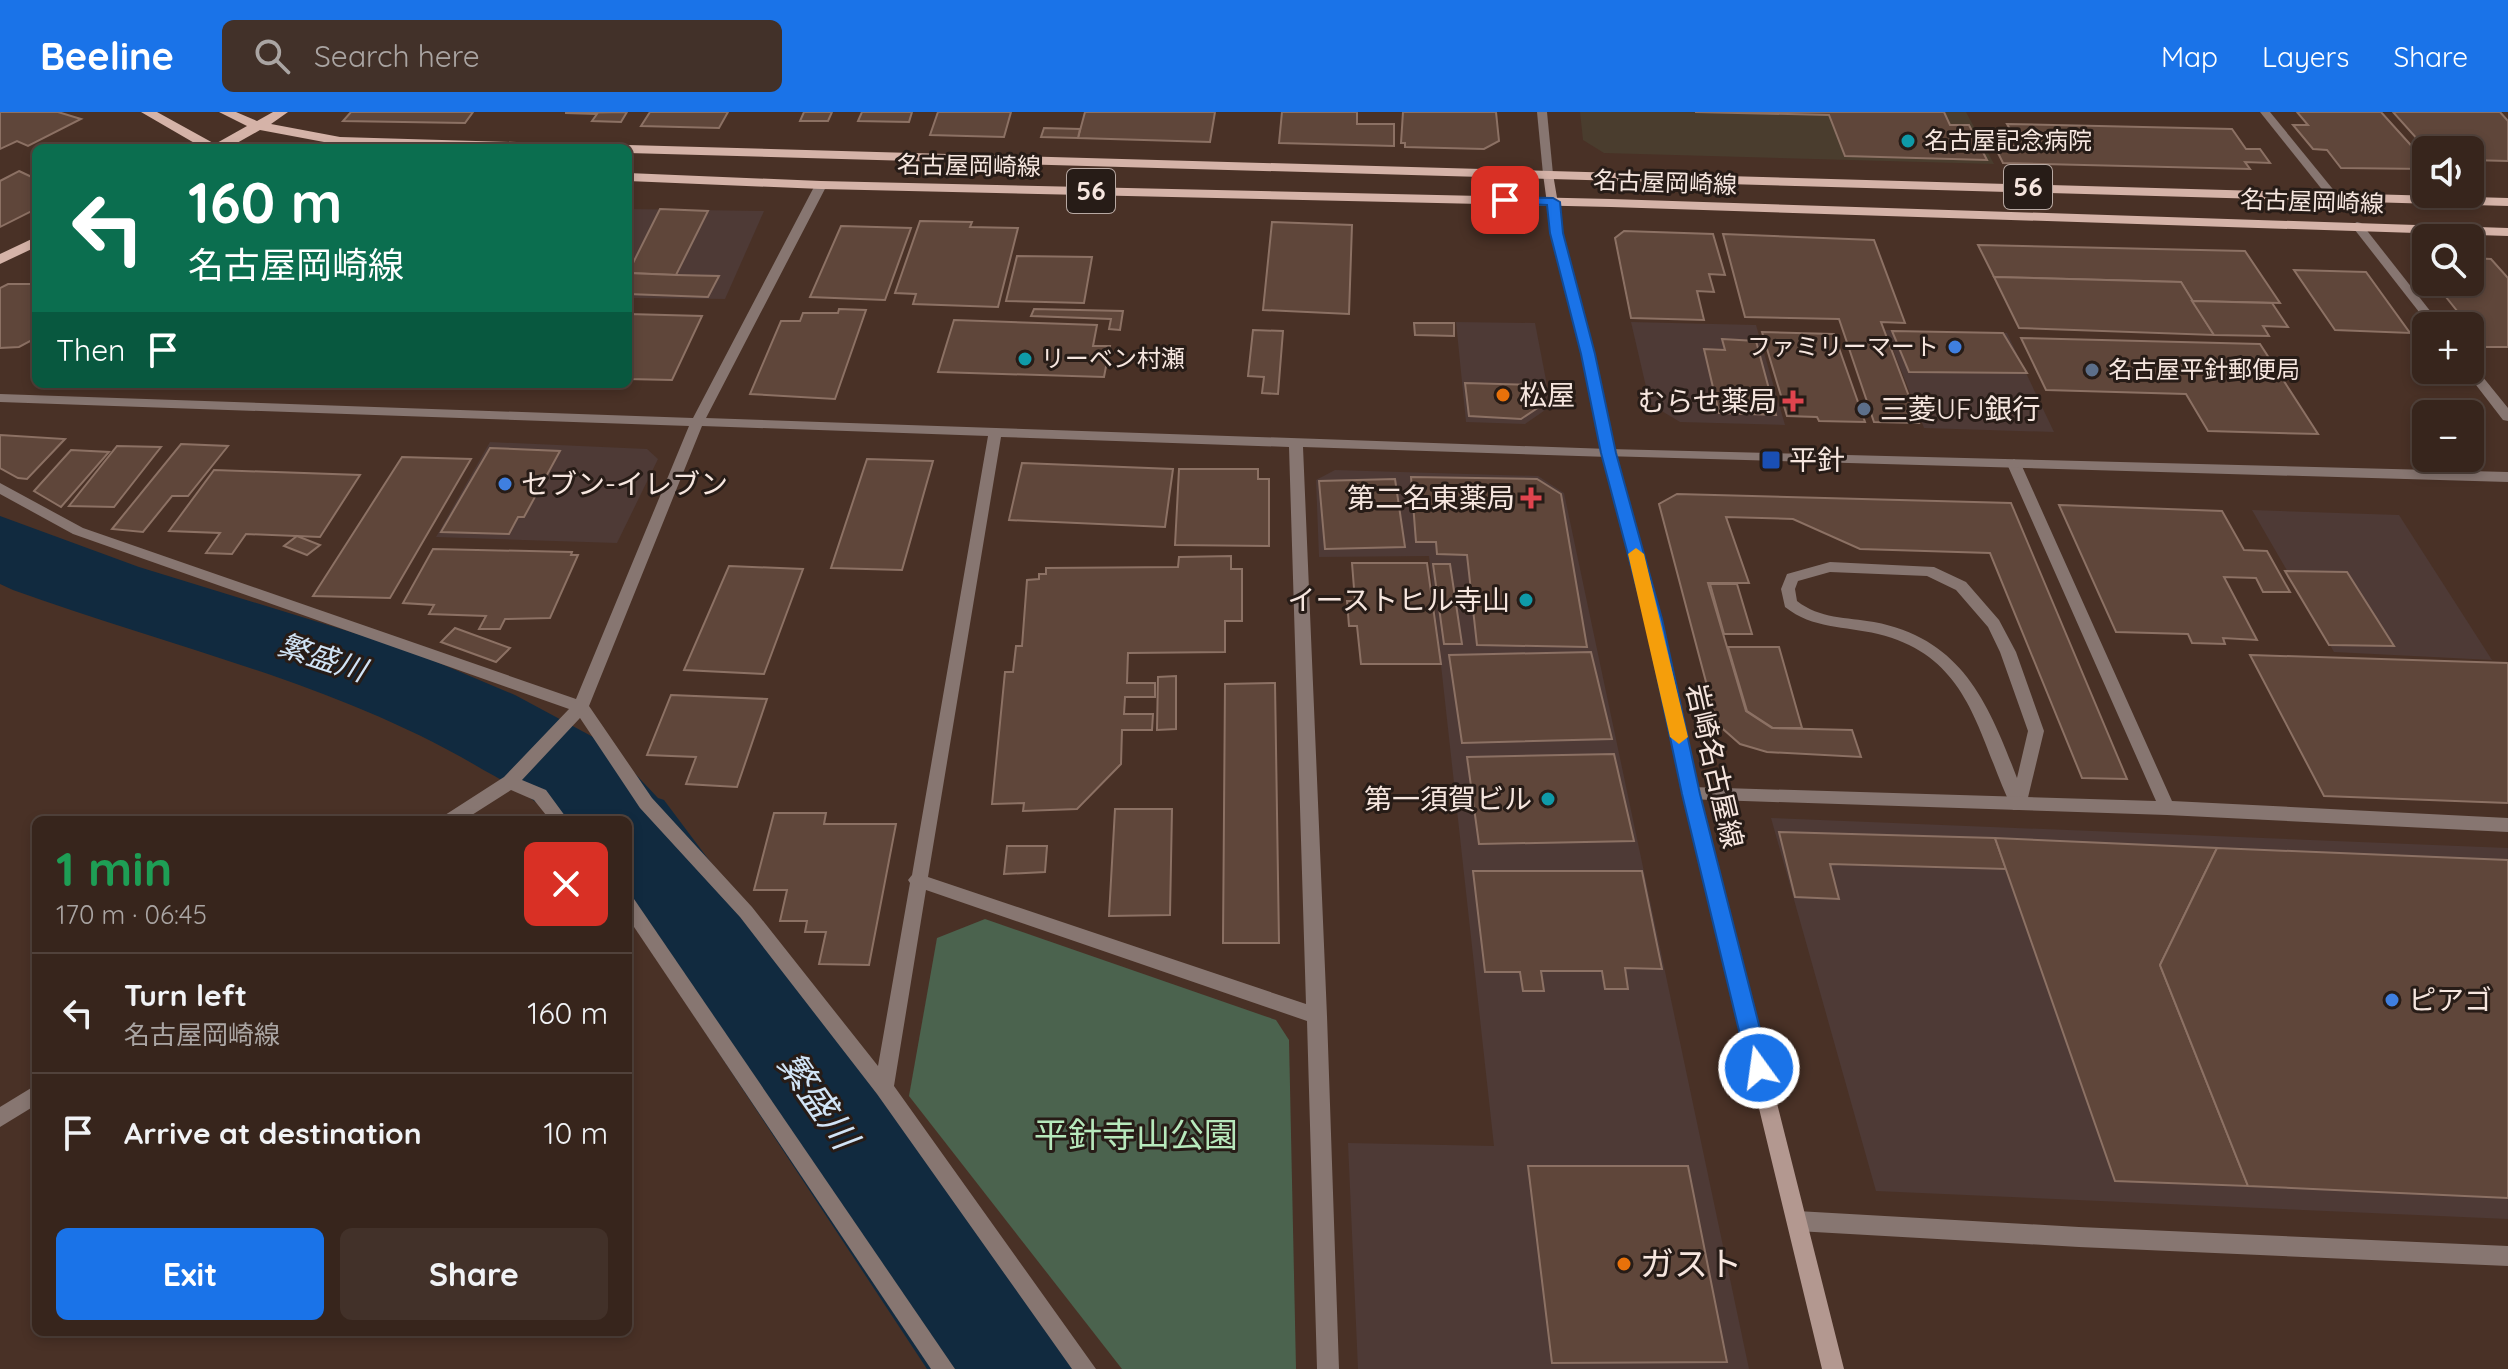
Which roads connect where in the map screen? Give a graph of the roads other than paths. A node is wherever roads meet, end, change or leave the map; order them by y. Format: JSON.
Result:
{"nodes":[{"id":1,"x":147,"y":112,"type":"edge"},
{"id":2,"x":225,"y":112,"type":"edge"},
{"id":3,"x":282,"y":112,"type":"edge"},
{"id":4,"x":1542,"y":112,"type":"edge"},
{"id":5,"x":2265,"y":112,"type":"edge"},
{"id":6,"x":256,"y":125,"type":"junction"},
{"id":7,"x":208,"y":144,"type":"edge"},
{"id":8,"x":223,"y":144,"type":"edge"},
{"id":9,"x":445,"y":144,"type":"edge"},
{"id":10,"x":632,"y":149,"type":"edge"},
{"id":11,"x":1548,"y":174,"type":"junction"},
{"id":12,"x":632,"y":177,"type":"edge"},
{"id":13,"x":821,"y":185,"type":"junction"},
{"id":14,"x":2332,"y":195,"type":"junction"},
{"id":15,"x":1553,"y":202,"type":"junction"},
{"id":16,"x":2508,"y":202,"type":"edge"},
{"id":17,"x":2357,"y":225,"type":"junction"},
{"id":18,"x":2508,"y":232,"type":"edge"},
{"id":19,"x":32,"y":243,"type":"edge"},
{"id":20,"x":0,"y":260,"type":"edge"},
{"id":21,"x":2425,"y":312,"type":"edge"},
{"id":22,"x":2482,"y":384,"type":"edge"},
{"id":23,"x":0,"y":398,"type":"edge"},
{"id":24,"x":2508,"y":417,"type":"edge"},
{"id":25,"x":697,"y":422,"type":"junction"},
{"id":26,"x":995,"y":434,"type":"junction"},
{"id":27,"x":1296,"y":442,"type":"junction"},
{"id":28,"x":1609,"y":453,"type":"junction"},
{"id":29,"x":2014,"y":464,"type":"junction"},
{"id":30,"x":2508,"y":477,"type":"edge"},
{"id":31,"x":0,"y":488,"type":"edge"},
{"id":32,"x":581,"y":707,"type":"junction"},
{"id":33,"x":510,"y":782,"type":"junction"},
{"id":34,"x":1691,"y":794,"type":"junction"},
{"id":35,"x":2019,"y":805,"type":"junction"},
{"id":36,"x":2167,"y":808,"type":"junction"},
{"id":37,"x":457,"y":816,"type":"edge"},
{"id":38,"x":557,"y":816,"type":"edge"},
{"id":39,"x":2508,"y":825,"type":"edge"},
{"id":40,"x":917,"y":880,"type":"junction"},
{"id":41,"x":632,"y":910,"type":"edge"},
{"id":42,"x":1318,"y":1016,"type":"junction"},
{"id":43,"x":884,"y":1088,"type":"junction"},
{"id":44,"x":32,"y":1097,"type":"edge"},
{"id":45,"x":0,"y":1118,"type":"edge"},
{"id":46,"x":1797,"y":1221,"type":"junction"},
{"id":47,"x":2508,"y":1256,"type":"edge"},
{"id":48,"x":944,"y":1369,"type":"edge"},
{"id":49,"x":1085,"y":1369,"type":"edge"},
{"id":50,"x":1328,"y":1369,"type":"edge"},
{"id":51,"x":1833,"y":1369,"type":"edge"}],
"edges":[{"from":1,"to":7,"type":"main road"},
{"from":2,"to":6,"type":"main road"},
{"from":3,"to":6,"type":"main road"},
{"from":4,"to":11,"type":"street"},
{"from":5,"to":14,"type":"street"},
{"from":6,"to":8,"type":"main road"},
{"from":6,"to":9,"type":"main road"},
{"from":10,"to":11,"type":"main road","name":"名古屋岡崎線","number":"56"},
{"from":11,"to":14,"type":"main road","name":"名古屋岡崎線","number":"56"},
{"from":11,"to":15,"type":"main road","name":"岩崎名古屋線"},
{"from":12,"to":13,"type":"main road","name":"名古屋岡崎線","number":"56"},
{"from":13,"to":15,"type":"main road","name":"名古屋岡崎線","number":"56"},
{"from":13,"to":25,"type":"street"},
{"from":14,"to":16,"type":"main road","name":"名古屋岡崎線","number":"56"},
{"from":15,"to":17,"type":"main road","name":"名古屋岡崎線","number":"56"},
{"from":15,"to":28,"type":"main road","name":"岩崎名古屋線"},
{"from":17,"to":18,"type":"main road","name":"名古屋岡崎線","number":"56"},
{"from":17,"to":21,"type":"street"},
{"from":19,"to":20,"type":"main road"},
{"from":22,"to":24,"type":"street"},
{"from":23,"to":25,"type":"street"},
{"from":25,"to":26,"type":"street"},
{"from":25,"to":32,"type":"street"},
{"from":26,"to":27,"type":"street"},
{"from":26,"to":40,"type":"street"},
{"from":27,"to":28,"type":"street"},
{"from":27,"to":42,"type":"street"},
{"from":28,"to":29,"type":"street"},
{"from":28,"to":34,"type":"main road","name":"岩崎名古屋線"},
{"from":29,"to":30,"type":"street"},
{"from":29,"to":36,"type":"street"},
{"from":31,"to":32,"type":"street"},
{"from":32,"to":33,"type":"street"},
{"from":32,"to":43,"type":"street"},
{"from":33,"to":37,"type":"street"},
{"from":33,"to":38,"type":"street"},
{"from":34,"to":35,"type":"street"},
{"from":34,"to":46,"type":"main road","name":"岩崎名古屋線"},
{"from":35,"to":35,"type":"street"},
{"from":35,"to":36,"type":"street"},
{"from":36,"to":39,"type":"street"},
{"from":40,"to":42,"type":"street"},
{"from":40,"to":43,"type":"street"},
{"from":41,"to":48,"type":"street"},
{"from":42,"to":50,"type":"street"},
{"from":43,"to":49,"type":"street"},
{"from":44,"to":45,"type":"street"},
{"from":46,"to":47,"type":"street"},
{"from":46,"to":51,"type":"main road","name":"岩崎名古屋線"}]}
